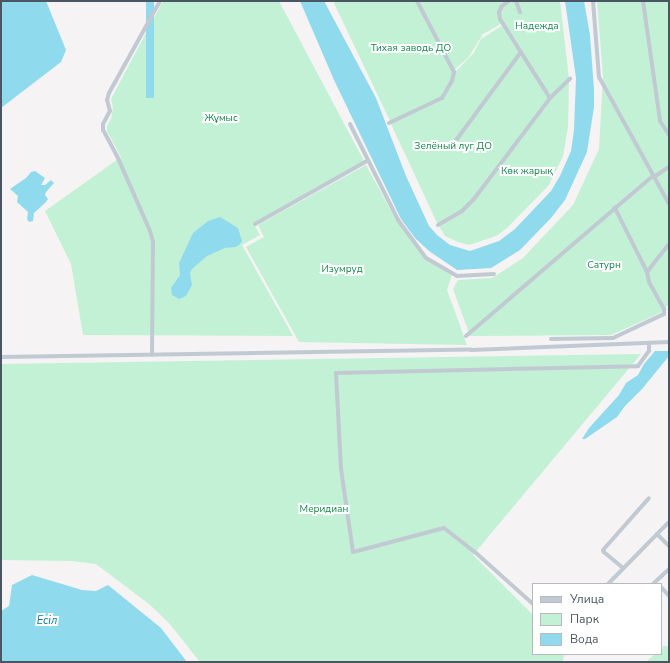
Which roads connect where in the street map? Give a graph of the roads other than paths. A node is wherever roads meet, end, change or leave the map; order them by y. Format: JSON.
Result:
{"nodes":[{"id":1,"x":160,"y":1,"type":"edge"},
{"id":2,"x":417,"y":1,"type":"edge"},
{"id":3,"x":509,"y":1,"type":"edge"},
{"id":4,"x":516,"y":1,"type":"edge"},
{"id":5,"x":593,"y":1,"type":"edge"},
{"id":6,"x":643,"y":1,"type":"edge"},
{"id":7,"x":520,"y":12,"type":"dead end"},
{"id":8,"x":521,"y":52,"type":"junction"},
{"id":9,"x":570,"y":79,"type":"dead end"},
{"id":10,"x":550,"y":98,"type":"junction"},
{"id":11,"x":389,"y":123,"type":"dead end"},
{"id":12,"x":350,"y":124,"type":"dead end"},
{"id":13,"x":669,"y":135,"type":"edge"},
{"id":14,"x":446,"y":150,"type":"dead end"},
{"id":15,"x":367,"y":160,"type":"junction"},
{"id":16,"x":669,"y":168,"type":"edge"},
{"id":17,"x":654,"y":176,"type":"junction"},
{"id":18,"x":669,"y":204,"type":"edge"},
{"id":19,"x":615,"y":208,"type":"junction"},
{"id":20,"x":256,"y":224,"type":"dead end"},
{"id":21,"x":438,"y":225,"type":"dead end"},
{"id":22,"x":669,"y":244,"type":"edge"},
{"id":23,"x":647,"y":272,"type":"junction"},
{"id":24,"x":494,"y":274,"type":"dead end"},
{"id":25,"x":669,"y":310,"type":"edge"},
{"id":26,"x":664,"y":313,"type":"junction"},
{"id":27,"x":466,"y":336,"type":"dead end"},
{"id":28,"x":551,"y":339,"type":"dead end"},
{"id":29,"x":669,"y":342,"type":"edge"},
{"id":30,"x":649,"y":343,"type":"junction"},
{"id":31,"x":152,"y":355,"type":"junction"},
{"id":32,"x":1,"y":357,"type":"edge"},
{"id":33,"x":648,"y":498,"type":"dead end"},
{"id":34,"x":669,"y":522,"type":"edge"},
{"id":35,"x":657,"y":534,"type":"junction"},
{"id":36,"x":669,"y":546,"type":"edge"},
{"id":37,"x":623,"y":568,"type":"junction"},
{"id":38,"x":669,"y":569,"type":"edge"},
{"id":39,"x":609,"y":583,"type":"edge"},
{"id":40,"x":655,"y":583,"type":"edge"},
{"id":41,"x":662,"y":588,"type":"edge"},
{"id":42,"x":669,"y":596,"type":"edge"},
{"id":43,"x":532,"y":603,"type":"edge"}],
"edges":[{"from":1,"to":31,"type":"street"},
{"from":2,"to":11,"type":"street"},
{"from":3,"to":8,"type":"street"},
{"from":4,"to":7,"type":"street"},
{"from":5,"to":17,"type":"street"},
{"from":6,"to":13,"type":"street"},
{"from":8,"to":10,"type":"street"},
{"from":8,"to":14,"type":"street"},
{"from":9,"to":10,"type":"street"},
{"from":10,"to":21,"type":"street"},
{"from":12,"to":15,"type":"street"},
{"from":15,"to":20,"type":"street"},
{"from":15,"to":24,"type":"street"},
{"from":16,"to":17,"type":"street"},
{"from":17,"to":18,"type":"street"},
{"from":17,"to":19,"type":"street"},
{"from":19,"to":23,"type":"street"},
{"from":19,"to":27,"type":"street"},
{"from":22,"to":23,"type":"street"},
{"from":23,"to":26,"type":"street"},
{"from":25,"to":26,"type":"street"},
{"from":26,"to":28,"type":"street"},
{"from":29,"to":30,"type":"street"},
{"from":30,"to":31,"type":"street"},
{"from":30,"to":43,"type":"street"},
{"from":31,"to":32,"type":"street"},
{"from":33,"to":37,"type":"street"},
{"from":34,"to":35,"type":"street"},
{"from":35,"to":36,"type":"street"},
{"from":35,"to":37,"type":"street"},
{"from":37,"to":39,"type":"street"},
{"from":38,"to":40,"type":"street"},
{"from":41,"to":42,"type":"street"}]}
